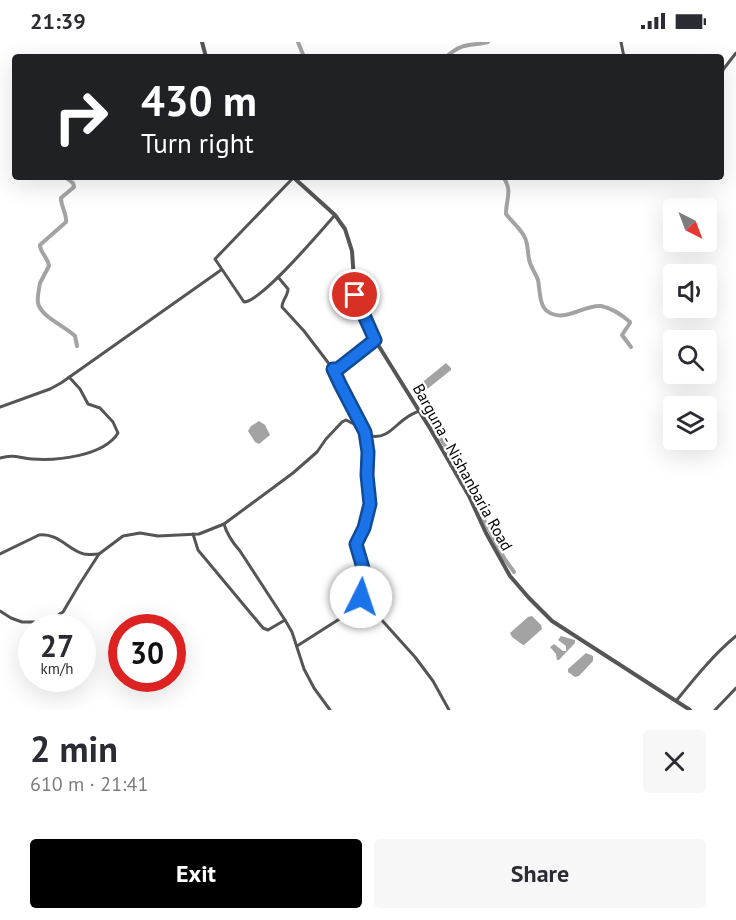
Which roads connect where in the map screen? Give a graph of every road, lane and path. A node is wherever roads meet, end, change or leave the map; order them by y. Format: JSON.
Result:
{"nodes":[{"id":1,"x":736,"y":53,"type":"edge"},
{"id":2,"x":724,"y":68,"type":"edge"},
{"id":3,"x":290,"y":180,"type":"edge"},
{"id":4,"x":296,"y":180,"type":"edge"},
{"id":5,"x":335,"y":215,"type":"junction"},
{"id":6,"x":221,"y":270,"type":"junction"},
{"id":7,"x":278,"y":277,"type":"junction"},
{"id":8,"x":375,"y":340,"type":"junction"},
{"id":9,"x":333,"y":369,"type":"junction"},
{"id":10,"x":69,"y":377,"type":"junction"},
{"id":11,"x":0,"y":407,"type":"edge"},
{"id":12,"x":419,"y":411,"type":"junction"},
{"id":13,"x":365,"y":432,"type":"junction"},
{"id":14,"x":0,"y":458,"type":"edge"},
{"id":15,"x":224,"y":524,"type":"junction"},
{"id":16,"x":194,"y":534,"type":"junction"},
{"id":17,"x":0,"y":554,"type":"edge"},
{"id":18,"x":99,"y":554,"type":"junction"},
{"id":19,"x":361,"y":597,"type":"junction"},
{"id":20,"x":0,"y":611,"type":"edge"},
{"id":21,"x":285,"y":620,"type":"junction"},
{"id":22,"x":736,"y":636,"type":"edge"},
{"id":23,"x":297,"y":646,"type":"junction"},
{"id":24,"x":736,"y":688,"type":"edge"},
{"id":25,"x":676,"y":701,"type":"junction"},
{"id":26,"x":325,"y":704,"type":"junction"},
{"id":27,"x":323,"y":710,"type":"edge"},
{"id":28,"x":330,"y":710,"type":"edge"},
{"id":29,"x":449,"y":710,"type":"edge"},
{"id":30,"x":690,"y":710,"type":"edge"},
{"id":31,"x":715,"y":710,"type":"edge"}],
"edges":[{"from":1,"to":2,"type":"street"},
{"from":3,"to":6,"type":"street"},
{"from":4,"to":5,"type":"street","name":"Barguna - Nishanbaria Road"},
{"from":5,"to":7,"type":"street"},
{"from":5,"to":8,"type":"street","name":"Barguna - Nishanbaria Road"},
{"from":6,"to":7,"type":"street"},
{"from":6,"to":10,"type":"street"},
{"from":7,"to":9,"type":"street"},
{"from":8,"to":9,"type":"street"},
{"from":8,"to":12,"type":"street","name":"Barguna - Nishanbaria Road"},
{"from":9,"to":13,"type":"street"},
{"from":10,"to":11,"type":"street"},
{"from":10,"to":14,"type":"street"},
{"from":12,"to":13,"type":"street"},
{"from":12,"to":25,"type":"street","name":"Barguna - Nishanbaria Road"},
{"from":13,"to":15,"type":"street"},
{"from":13,"to":19,"type":"street"},
{"from":15,"to":16,"type":"street"},
{"from":15,"to":21,"type":"street"},
{"from":16,"to":18,"type":"street"},
{"from":16,"to":21,"type":"street"},
{"from":17,"to":18,"type":"street"},
{"from":18,"to":20,"type":"street"},
{"from":19,"to":23,"type":"street"},
{"from":19,"to":29,"type":"street"},
{"from":21,"to":23,"type":"street"},
{"from":22,"to":25,"type":"street"},
{"from":23,"to":26,"type":"street"},
{"from":24,"to":31,"type":"street"},
{"from":25,"to":30,"type":"street","name":"Barguna - Nishanbaria Road"},
{"from":26,"to":27,"type":"street"},
{"from":26,"to":28,"type":"street"}]}
